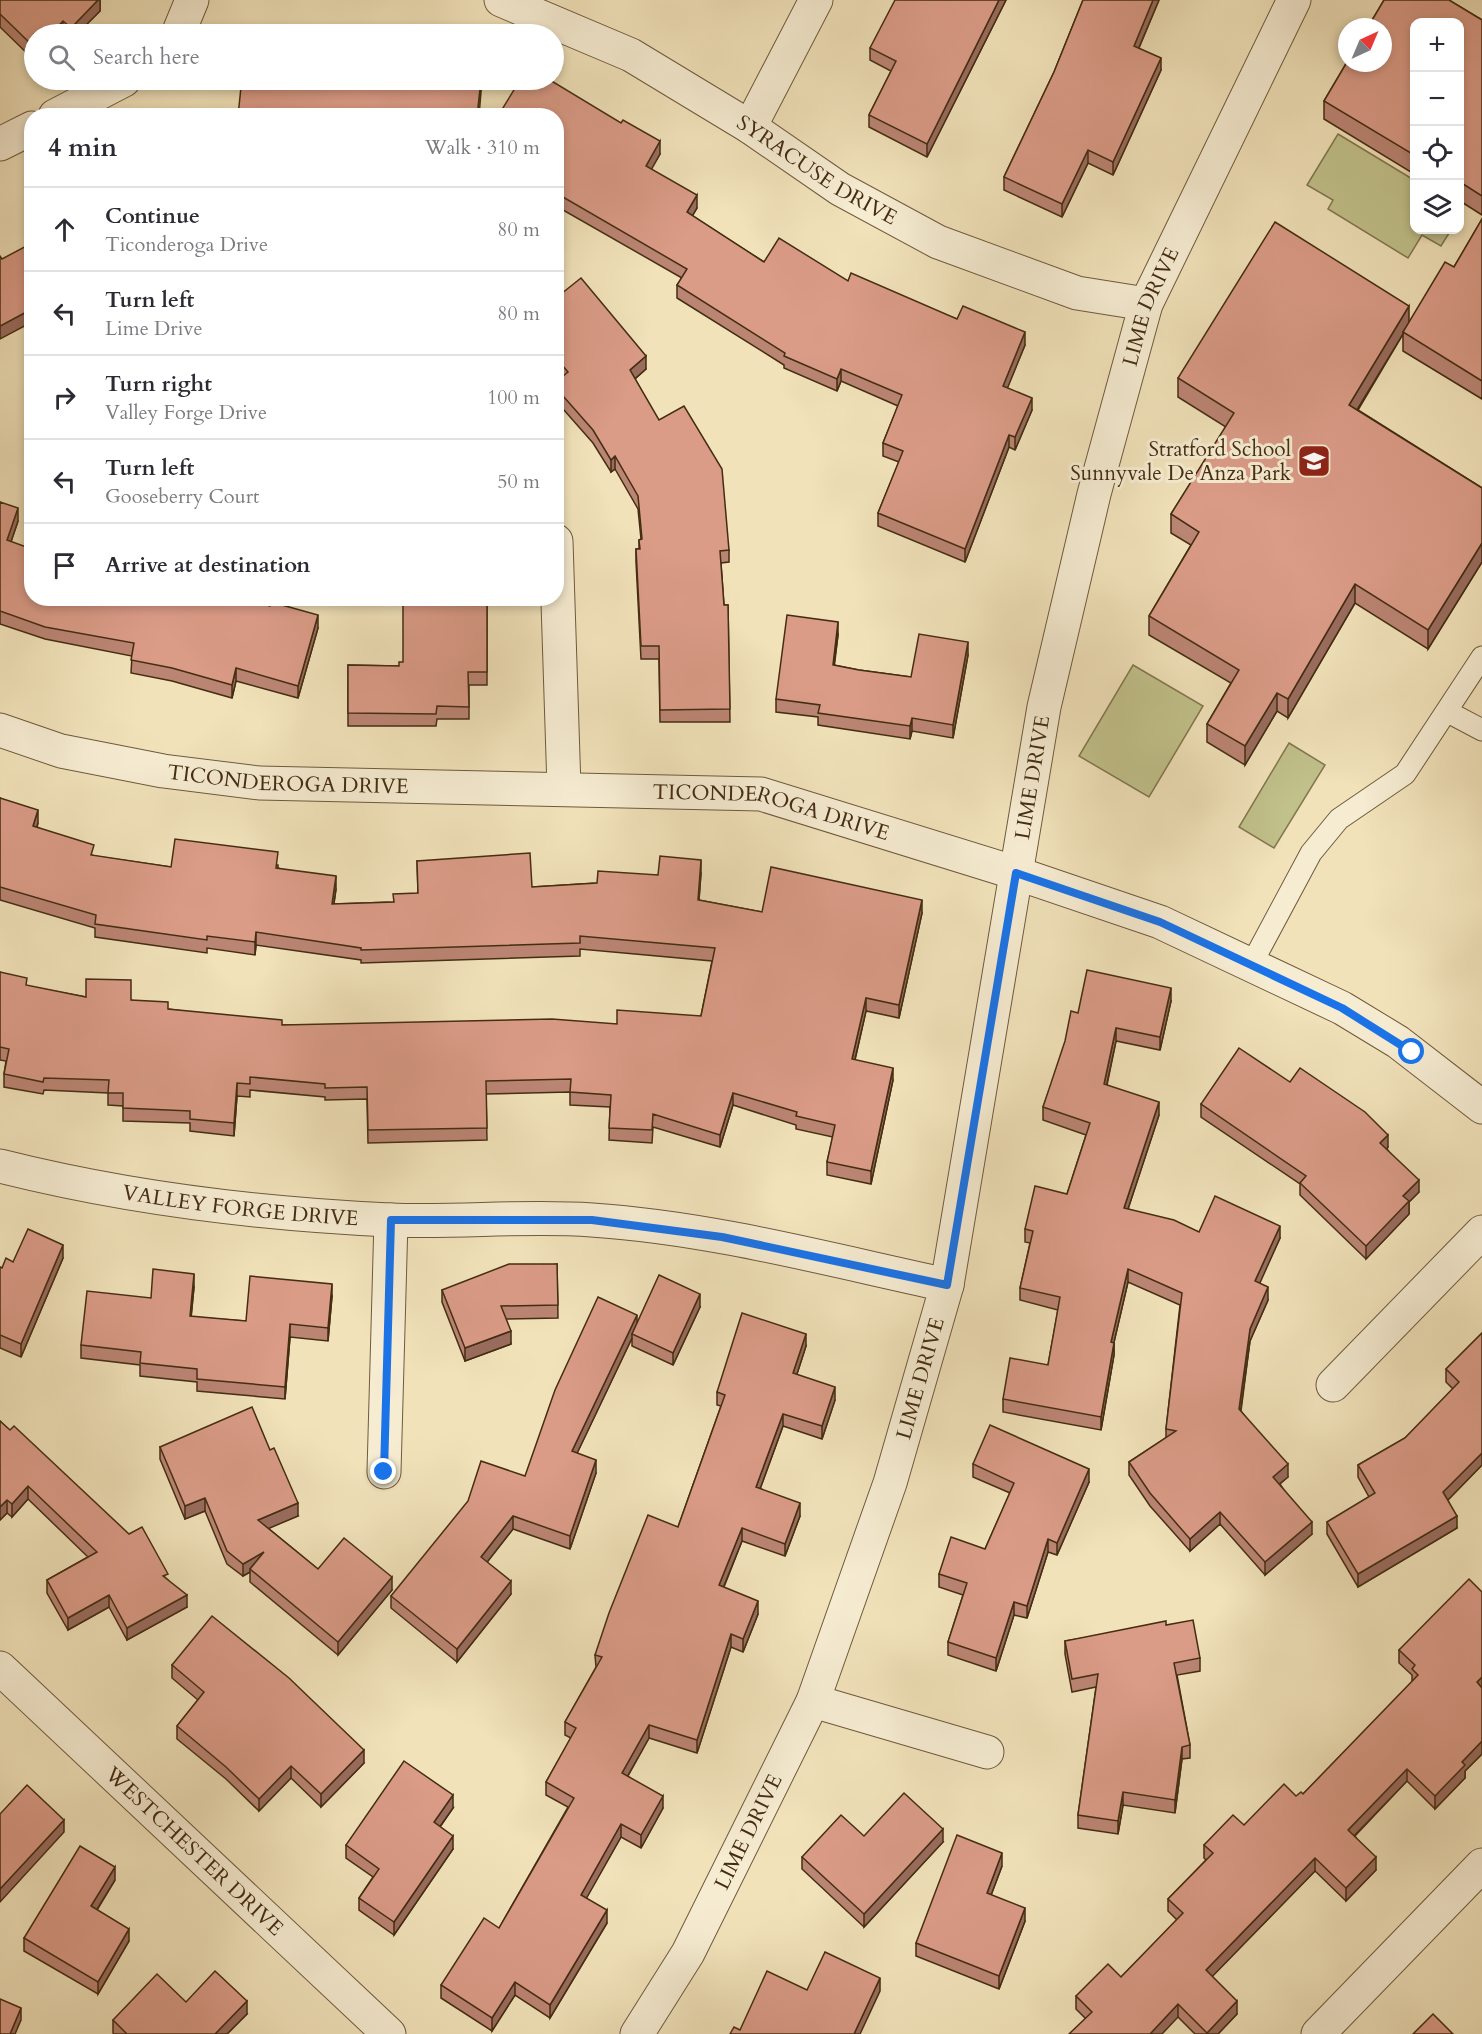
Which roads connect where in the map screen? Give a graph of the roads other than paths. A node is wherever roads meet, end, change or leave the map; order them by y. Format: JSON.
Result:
{"nodes":[{"id":1,"x":192,"y":0,"type":"edge"},
{"id":2,"x":501,"y":0,"type":"edge"},
{"id":3,"x":816,"y":0,"type":"edge"},
{"id":4,"x":1294,"y":0,"type":"edge"},
{"id":5,"x":182,"y":24,"type":"edge"},
{"id":6,"x":558,"y":24,"type":"edge"},
{"id":7,"x":564,"y":27,"type":"edge"},
{"id":8,"x":105,"y":90,"type":"edge"},
{"id":9,"x":70,"y":108,"type":"edge"},
{"id":10,"x":750,"y":127,"type":"junction"},
{"id":11,"x":24,"y":132,"type":"edge"},
{"id":12,"x":0,"y":144,"type":"edge"},
{"id":13,"x":1146,"y":304,"type":"junction"},
{"id":14,"x":558,"y":606,"type":"edge"},
{"id":15,"x":1482,"y":657,"type":"edge"},
{"id":16,"x":1448,"y":712,"type":"junction"},
{"id":17,"x":0,"y":730,"type":"edge"},
{"id":18,"x":1482,"y":730,"type":"edge"},
{"id":19,"x":564,"y":788,"type":"junction"},
{"id":20,"x":1016,"y":873,"type":"junction"},
{"id":21,"x":1251,"y":965,"type":"junction"},
{"id":22,"x":1482,"y":1107,"type":"edge"},
{"id":23,"x":0,"y":1166,"type":"edge"},
{"id":24,"x":391,"y":1220,"type":"junction"},
{"id":25,"x":1482,"y":1232,"type":"edge"},
{"id":26,"x":947,"y":1285,"type":"junction"},
{"id":27,"x":1333,"y":1385,"type":"dead end"},
{"id":28,"x":384,"y":1472,"type":"dead end"},
{"id":29,"x":0,"y":1668,"type":"edge"},
{"id":30,"x":813,"y":1701,"type":"junction"},
{"id":31,"x":987,"y":1752,"type":"dead end"},
{"id":32,"x":1482,"y":1865,"type":"edge"},
{"id":33,"x":389,"y":2034,"type":"edge"},
{"id":34,"x":637,"y":2034,"type":"edge"},
{"id":35,"x":1318,"y":2034,"type":"edge"}],
"edges":[{"from":1,"to":5,"type":"street"},
{"from":2,"to":6,"type":"street","name":"SYRACUSE DRIVE"},
{"from":3,"to":10,"type":"street"},
{"from":4,"to":13,"type":"street","name":"LIME DRIVE"},
{"from":7,"to":10,"type":"street","name":"SYRACUSE DRIVE"},
{"from":8,"to":9,"type":"street"},
{"from":10,"to":13,"type":"street","name":"SYRACUSE DRIVE"},
{"from":11,"to":12,"type":"street"},
{"from":13,"to":20,"type":"street","name":"LIME DRIVE"},
{"from":14,"to":19,"type":"street"},
{"from":15,"to":16,"type":"lane"},
{"from":16,"to":18,"type":"lane"},
{"from":16,"to":21,"type":"lane"},
{"from":17,"to":19,"type":"street","name":"TICONDEROGA DRIVE"},
{"from":19,"to":20,"type":"street","name":"TICONDEROGA DRIVE"},
{"from":20,"to":21,"type":"street","name":"TICONDEROGA DRIVE"},
{"from":20,"to":26,"type":"street","name":"LIME DRIVE"},
{"from":21,"to":22,"type":"street","name":"TICONDEROGA DRIVE"},
{"from":23,"to":24,"type":"street","name":"VALLEY FORGE DRIVE"},
{"from":24,"to":26,"type":"street","name":"VALLEY FORGE DRIVE"},
{"from":24,"to":28,"type":"street"},
{"from":25,"to":27,"type":"street"},
{"from":26,"to":30,"type":"street","name":"LIME DRIVE"},
{"from":29,"to":33,"type":"street","name":"WESTCHESTER DRIVE"},
{"from":30,"to":31,"type":"street"},
{"from":30,"to":34,"type":"street","name":"LIME DRIVE"},
{"from":32,"to":35,"type":"street"}]}
